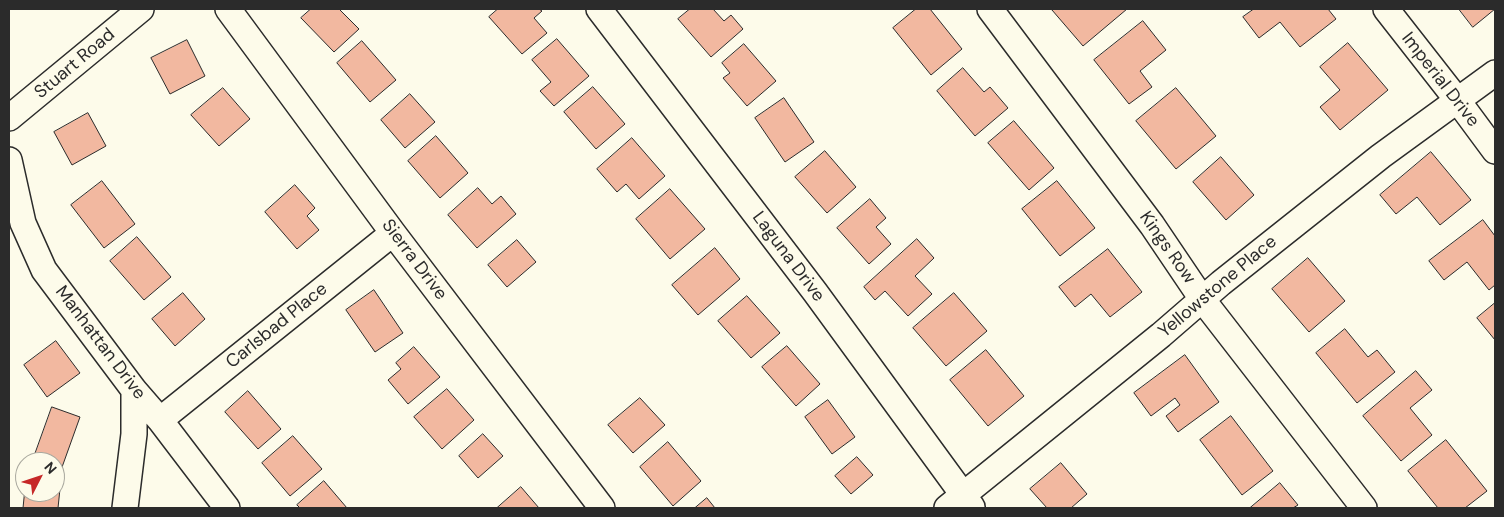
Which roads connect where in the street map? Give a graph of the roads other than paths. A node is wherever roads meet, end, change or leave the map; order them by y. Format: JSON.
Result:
{"nodes":[{"id":1,"x":141,"y":9,"type":"edge"},
{"id":2,"x":228,"y":9,"type":"edge"},
{"id":3,"x":599,"y":9,"type":"edge"},
{"id":4,"x":990,"y":9,"type":"edge"},
{"id":5,"x":1386,"y":9,"type":"edge"},
{"id":6,"x":1495,"y":73,"type":"edge"},
{"id":7,"x":1458,"y":101,"type":"junction"},
{"id":8,"x":9,"y":118,"type":"edge"},
{"id":9,"x":1495,"y":151,"type":"edge"},
{"id":10,"x":9,"y":160,"type":"edge"},
{"id":11,"x":394,"y":233,"type":"junction"},
{"id":12,"x":1202,"y":300,"type":"junction"},
{"id":13,"x":134,"y":390,"type":"junction"},
{"id":14,"x":160,"y":420,"type":"junction"},
{"id":15,"x":961,"y":504,"type":"edge"},
{"id":16,"x":125,"y":508,"type":"edge"},
{"id":17,"x":227,"y":508,"type":"edge"},
{"id":18,"x":602,"y":508,"type":"edge"},
{"id":19,"x":1364,"y":508,"type":"edge"}],
"edges":[{"from":1,"to":8,"type":"street","name":"Stuart Road"},
{"from":2,"to":11,"type":"street","name":"Sierra Drive"},
{"from":3,"to":15,"type":"street","name":"Laguna Drive"},
{"from":4,"to":12,"type":"street","name":"Kings Row"},
{"from":5,"to":7,"type":"street","name":"Imperial Drive"},
{"from":6,"to":7,"type":"street","name":"Yellowstone Place"},
{"from":7,"to":9,"type":"street","name":"Imperial Drive"},
{"from":7,"to":12,"type":"street","name":"Yellowstone Place"},
{"from":10,"to":13,"type":"street","name":"Manhattan Drive"},
{"from":11,"to":14,"type":"street","name":"Carlsbad Place"},
{"from":11,"to":18,"type":"street","name":"Sierra Drive"},
{"from":12,"to":15,"type":"street","name":"Yellowstone Place"},
{"from":12,"to":19,"type":"street","name":"Kings Row"},
{"from":13,"to":14,"type":"street","name":"Manhattan Drive"},
{"from":13,"to":16,"type":"street"},
{"from":14,"to":17,"type":"street","name":"Manhattan Drive"}]}
